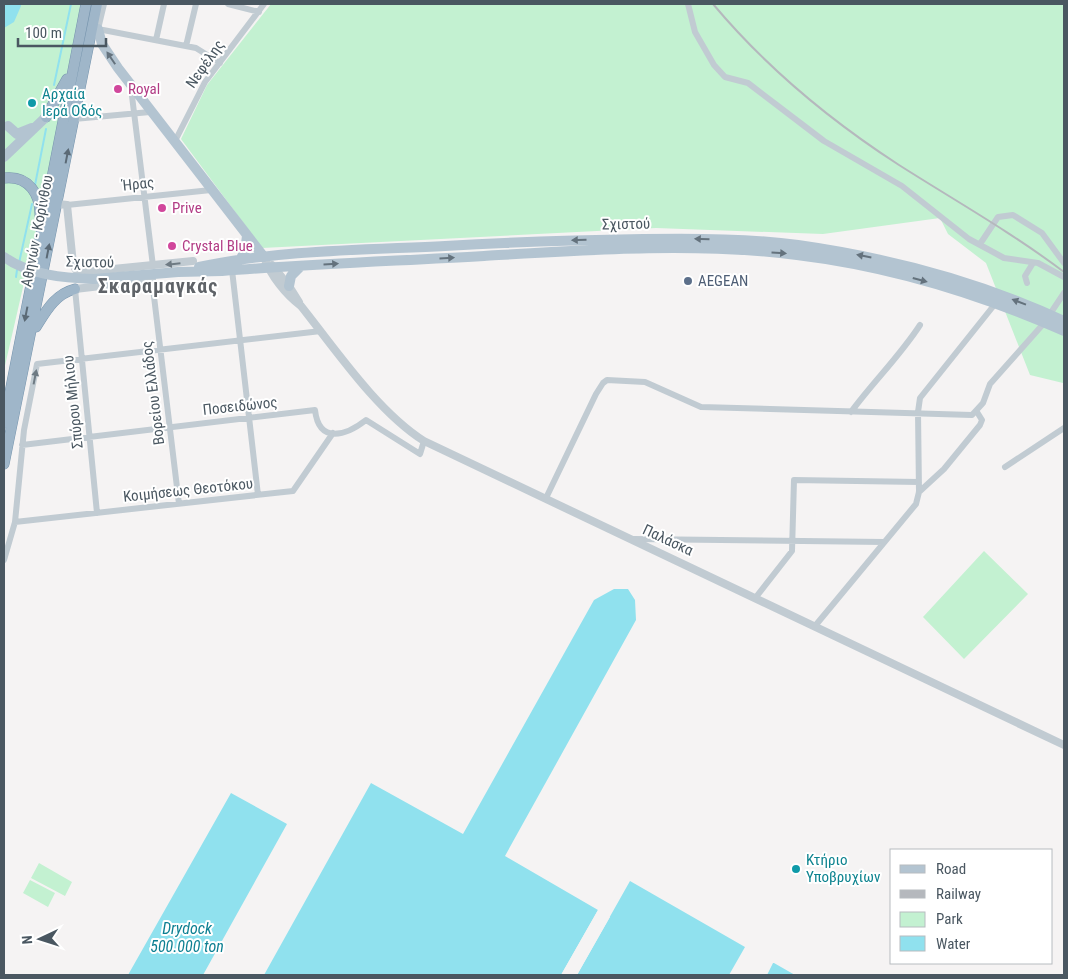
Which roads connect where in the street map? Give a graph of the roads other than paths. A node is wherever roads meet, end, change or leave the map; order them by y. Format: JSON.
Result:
{"nodes":[{"id":1,"x":86,"y":4,"type":"edge"},
{"id":2,"x":100,"y":4,"type":"edge"},
{"id":3,"x":164,"y":4,"type":"edge"},
{"id":4,"x":196,"y":4,"type":"edge"},
{"id":5,"x":230,"y":4,"type":"edge"},
{"id":6,"x":264,"y":4,"type":"edge"},
{"id":7,"x":688,"y":4,"type":"edge"},
{"id":8,"x":259,"y":12,"type":"junction"},
{"id":9,"x":98,"y":29,"type":"junction"},
{"id":10,"x":156,"y":40,"type":"junction"},
{"id":11,"x":186,"y":46,"type":"junction"},
{"id":12,"x":220,"y":63,"type":"junction"},
{"id":13,"x":73,"y":70,"type":"junction"},
{"id":14,"x":131,"y":86,"type":"junction"},
{"id":15,"x":150,"y":112,"type":"junction"},
{"id":16,"x":135,"y":113,"type":"junction"},
{"id":17,"x":46,"y":117,"type":"junction"},
{"id":18,"x":74,"y":119,"type":"junction"},
{"id":19,"x":174,"y":143,"type":"junction"},
{"id":20,"x":4,"y":156,"type":"edge"},
{"id":21,"x":4,"y":178,"type":"edge"},
{"id":22,"x":211,"y":190,"type":"junction"},
{"id":23,"x":145,"y":197,"type":"junction"},
{"id":24,"x":62,"y":204,"type":"junction"},
{"id":25,"x":247,"y":236,"type":"junction"},
{"id":26,"x":980,"y":244,"type":"junction"},
{"id":27,"x":38,"y":250,"type":"junction"},
{"id":28,"x":4,"y":257,"type":"edge"},
{"id":29,"x":264,"y":258,"type":"junction"},
{"id":30,"x":240,"y":260,"type":"junction"},
{"id":31,"x":193,"y":262,"type":"joint"},
{"id":32,"x":1033,"y":263,"type":"junction"},
{"id":33,"x":1064,"y":263,"type":"edge"},
{"id":34,"x":153,"y":266,"type":"junction"},
{"id":35,"x":301,"y":266,"type":"junction"},
{"id":36,"x":225,"y":268,"type":"junction"},
{"id":37,"x":271,"y":268,"type":"junction"},
{"id":38,"x":1064,"y":277,"type":"edge"},
{"id":39,"x":152,"y":280,"type":"junction"},
{"id":40,"x":1027,"y":283,"type":"dead end"},
{"id":41,"x":289,"y":286,"type":"junction"},
{"id":42,"x":75,"y":290,"type":"junction"},
{"id":43,"x":1064,"y":293,"type":"edge"},
{"id":44,"x":995,"y":304,"type":"junction"},
{"id":45,"x":301,"y":306,"type":"junction"},
{"id":46,"x":1048,"y":318,"type":"junction"},
{"id":47,"x":1064,"y":321,"type":"edge"},
{"id":48,"x":920,"y":325,"type":"dead end"},
{"id":49,"x":321,"y":331,"type":"junction"},
{"id":50,"x":1064,"y":331,"type":"edge"},
{"id":51,"x":32,"y":334,"type":"junction"},
{"id":52,"x":240,"y":340,"type":"junction"},
{"id":53,"x":160,"y":349,"type":"junction"},
{"id":54,"x":82,"y":358,"type":"junction"},
{"id":55,"x":851,"y":412,"type":"junction"},
{"id":56,"x":918,"y":412,"type":"junction"},
{"id":57,"x":977,"y":412,"type":"junction"},
{"id":58,"x":249,"y":418,"type":"junction"},
{"id":59,"x":4,"y":423,"type":"edge"},
{"id":60,"x":170,"y":427,"type":"junction"},
{"id":61,"x":1064,"y":428,"type":"edge"},
{"id":62,"x":333,"y":433,"type":"junction"},
{"id":63,"x":89,"y":436,"type":"junction"},
{"id":64,"x":424,"y":441,"type":"junction"},
{"id":65,"x":22,"y":445,"type":"junction"},
{"id":66,"x":4,"y":464,"type":"edge"},
{"id":67,"x":1005,"y":467,"type":"dead end"},
{"id":68,"x":919,"y":482,"type":"junction"},
{"id":69,"x":920,"y":492,"type":"junction"},
{"id":70,"x":258,"y":495,"type":"junction"},
{"id":71,"x":546,"y":498,"type":"junction"},
{"id":72,"x":179,"y":504,"type":"junction"},
{"id":73,"x":97,"y":513,"type":"junction"},
{"id":74,"x":15,"y":522,"type":"junction"},
{"id":75,"x":634,"y":539,"type":"junction"},
{"id":76,"x":794,"y":541,"type":"junction"},
{"id":77,"x":884,"y":542,"type":"junction"},
{"id":78,"x":4,"y":560,"type":"edge"},
{"id":79,"x":756,"y":597,"type":"junction"},
{"id":80,"x":815,"y":626,"type":"junction"},
{"id":81,"x":1064,"y":745,"type":"edge"}],
"edges":[{"from":1,"to":13,"type":"highway","name":"Αθηνών - Κορίνθου"},
{"from":2,"to":9,"type":"highway"},
{"from":2,"to":18,"type":"highway","name":"Αθηνών - Κορίνθου"},
{"from":3,"to":10,"type":"street"},
{"from":4,"to":11,"type":"street"},
{"from":5,"to":8,"type":"street"},
{"from":6,"to":8,"type":"street","name":"Νεφέλης"},
{"from":7,"to":26,"type":"street"},
{"from":8,"to":12,"type":"street","name":"Νεφέλης"},
{"from":9,"to":10,"type":"street"},
{"from":14,"to":9,"type":"main road","one_way":true},
{"from":10,"to":11,"type":"street"},
{"from":11,"to":12,"type":"street"},
{"from":12,"to":19,"type":"street","name":"Νεφέλης"},
{"from":13,"to":17,"type":"highway"},
{"from":13,"to":27,"type":"highway","name":"Αθηνών - Κορίνθου"},
{"from":14,"to":15,"type":"main road"},
{"from":14,"to":16,"type":"street"},
{"from":15,"to":16,"type":"street"},
{"from":15,"to":19,"type":"main road"},
{"from":16,"to":18,"type":"street"},
{"from":16,"to":23,"type":"street"},
{"from":17,"to":20,"type":"main road"},
{"from":17,"to":20,"type":"main road"},
{"from":24,"to":18,"type":"highway","name":"Αθηνών - Κορίνθου","one_way":true},
{"from":19,"to":22,"type":"main road"},
{"from":21,"to":27,"type":"highway"},
{"from":22,"to":23,"type":"street","name":"Ήρας"},
{"from":22,"to":25,"type":"main road"},
{"from":23,"to":24,"type":"street","name":"Ήρας"},
{"from":23,"to":34,"type":"street"},
{"from":24,"to":34,"type":"street","name":"Σχιστού"},
{"from":51,"to":24,"type":"highway","name":"Αθηνών - Κορίνθου","one_way":true},
{"from":25,"to":29,"type":"main road"},
{"from":25,"to":30,"type":"main road"},
{"from":26,"to":32,"type":"street"},
{"from":26,"to":33,"type":"street"},
{"from":27,"to":59,"type":"highway","name":"Αθηνών - Κορίνθου","one_way":true},
{"from":28,"to":36,"type":"main road","name":"Σχιστού","bridge":true},
{"from":29,"to":30,"type":"main road","name":"Σχιστού"},
{"from":29,"to":37,"type":"street","name":"Παλάσκα"},
{"from":46,"to":29,"type":"main road","name":"Σχιστού","one_way":true},
{"from":30,"to":36,"type":"main road","name":"Σχιστού"},
{"from":31,"to":34,"type":"street","name":"Σχιστού","one_way":true},
{"from":31,"to":36,"type":"main road"},
{"from":32,"to":38,"type":"street"},
{"from":32,"to":40,"type":"street"},
{"from":35,"to":37,"type":"main road","name":"Σχιστού"},
{"from":35,"to":41,"type":"main road"},
{"from":35,"to":44,"type":"main road","name":"Σχιστού","one_way":true},
{"from":36,"to":37,"type":"main road","name":"Σχιστού"},
{"from":36,"to":39,"type":"main road"},
{"from":36,"to":52,"type":"street"},
{"from":37,"to":41,"type":"street","name":"Παλάσκα"},
{"from":37,"to":45,"type":"street","name":"Παλάσκα"},
{"from":39,"to":42,"type":"street","name":"Σχιστού"},
{"from":39,"to":53,"type":"street","name":"Βορείου Ελλάδος"},
{"from":41,"to":45,"type":"street","name":"Παλάσκα"},
{"from":42,"to":51,"type":"highway"},
{"from":42,"to":54,"type":"street","name":"Σπύρου Μήλιου"},
{"from":43,"to":46,"type":"street"},
{"from":44,"to":46,"type":"main road","name":"Σχιστού"},
{"from":44,"to":56,"type":"street"},
{"from":45,"to":49,"type":"street","name":"Παλάσκα"},
{"from":46,"to":47,"type":"main road","name":"Σχιστού"},
{"from":46,"to":50,"type":"main road","name":"Σχιστού"},
{"from":46,"to":57,"type":"street"},
{"from":48,"to":55,"type":"street"},
{"from":49,"to":52,"type":"street"},
{"from":49,"to":64,"type":"street","name":"Παλάσκα"},
{"from":51,"to":66,"type":"highway","name":"Αθηνών - Κορίνθου"},
{"from":52,"to":53,"type":"street"},
{"from":52,"to":58,"type":"street"},
{"from":53,"to":54,"type":"street"},
{"from":53,"to":60,"type":"street","name":"Βορείου Ελλάδος"},
{"from":54,"to":63,"type":"street","name":"Σπύρου Μήλιου"},
{"from":65,"to":54,"type":"street","one_way":true},
{"from":55,"to":56,"type":"street"},
{"from":55,"to":71,"type":"street"},
{"from":56,"to":57,"type":"street"},
{"from":56,"to":68,"type":"street"},
{"from":57,"to":69,"type":"street"},
{"from":58,"to":60,"type":"street","name":"Ποσειδώνος"},
{"from":58,"to":62,"type":"street","name":"Ποσειδώνος"},
{"from":58,"to":70,"type":"street"},
{"from":60,"to":63,"type":"street","name":"Ποσειδώνος"},
{"from":60,"to":72,"type":"street","name":"Βορείου Ελλάδος"},
{"from":61,"to":67,"type":"street"},
{"from":62,"to":64,"type":"street"},
{"from":62,"to":70,"type":"street","name":"Κοιμήσεως Θεοτόκου"},
{"from":63,"to":65,"type":"street","name":"Ποσειδώνος"},
{"from":63,"to":73,"type":"street","name":"Σπύρου Μήλιου"},
{"from":64,"to":71,"type":"street","name":"Παλάσκα"},
{"from":65,"to":74,"type":"street"},
{"from":68,"to":69,"type":"street"},
{"from":68,"to":76,"type":"street"},
{"from":69,"to":77,"type":"street"},
{"from":70,"to":72,"type":"street","name":"Κοιμήσεως Θεοτόκου"},
{"from":71,"to":75,"type":"street","name":"Παλάσκα"},
{"from":72,"to":73,"type":"street","name":"Κοιμήσεως Θεοτόκου"},
{"from":73,"to":74,"type":"street","name":"Κοιμήσεως Θεοτόκου"},
{"from":74,"to":78,"type":"street"},
{"from":75,"to":76,"type":"street"},
{"from":75,"to":79,"type":"street","name":"Παλάσκα"},
{"from":76,"to":77,"type":"street"},
{"from":76,"to":79,"type":"street"},
{"from":77,"to":80,"type":"street"},
{"from":79,"to":80,"type":"street","name":"Παλάσκα"},
{"from":80,"to":81,"type":"street","name":"Παλάσκα"}]}
